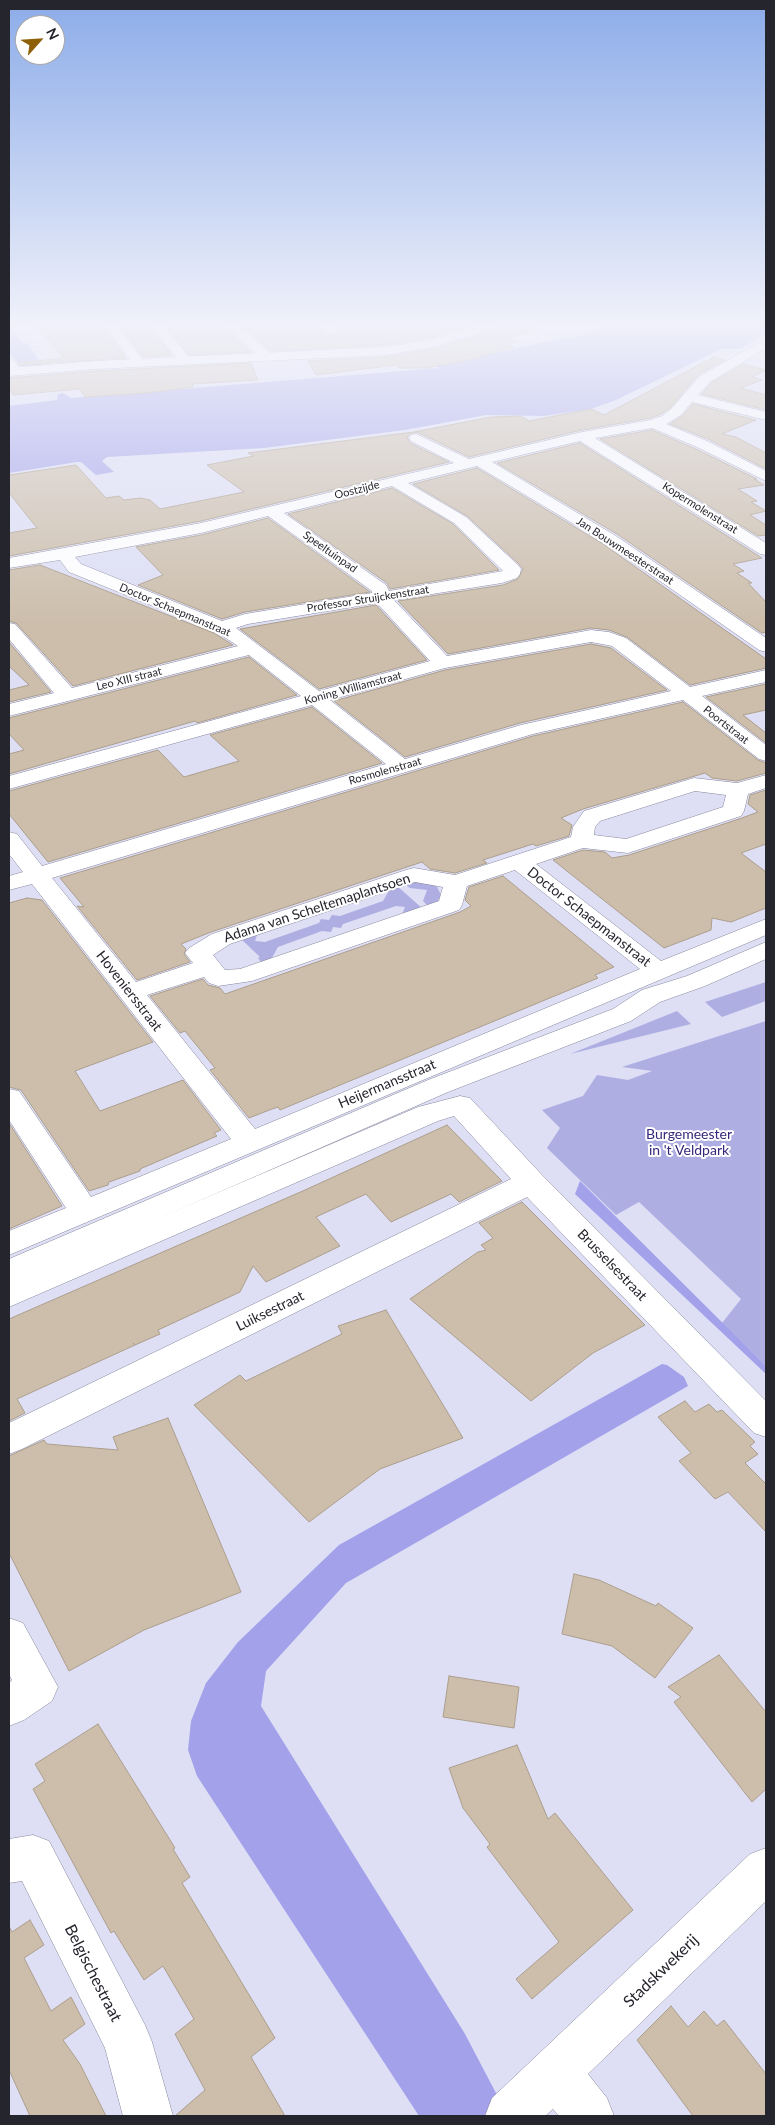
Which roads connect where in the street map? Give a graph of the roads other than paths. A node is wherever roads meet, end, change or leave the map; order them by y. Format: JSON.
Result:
{"nodes":[{"id":1,"x":652,"y":424,"type":"edge"},
{"id":2,"x":653,"y":424,"type":"edge"},
{"id":3,"x":582,"y":436,"type":"junction"},
{"id":4,"x":416,"y":438,"type":"dead end"},
{"id":5,"x":739,"y":461,"type":"junction"},
{"id":6,"x":474,"y":462,"type":"junction"},
{"id":7,"x":766,"y":468,"type":"edge"},
{"id":8,"x":766,"y":477,"type":"edge"},
{"id":9,"x":394,"y":481,"type":"junction"},
{"id":10,"x":271,"y":512,"type":"junction"},
{"id":11,"x":766,"y":532,"type":"edge"},
{"id":12,"x":745,"y":537,"type":"junction"},
{"id":13,"x":766,"y":550,"type":"edge"},
{"id":14,"x":64,"y":554,"type":"junction"},
{"id":15,"x":9,"y":563,"type":"edge"},
{"id":16,"x":382,"y":598,"type":"junction"},
{"id":17,"x":221,"y":627,"type":"junction"},
{"id":18,"x":9,"y":628,"type":"edge"},
{"id":19,"x":766,"y":646,"type":"edge"},
{"id":20,"x":250,"y":648,"type":"junction"},
{"id":21,"x":443,"y":663,"type":"junction"},
{"id":22,"x":766,"y":676,"type":"edge"},
{"id":23,"x":687,"y":694,"type":"junction"},
{"id":24,"x":67,"y":696,"type":"junction"},
{"id":25,"x":317,"y":698,"type":"junction"},
{"id":26,"x":9,"y":710,"type":"edge"},
{"id":27,"x":766,"y":755,"type":"edge"},
{"id":28,"x":401,"y":766,"type":"junction"},
{"id":29,"x":766,"y":781,"type":"edge"},
{"id":30,"x":9,"y":783,"type":"edge"},
{"id":31,"x":738,"y":790,"type":"junction"},
{"id":32,"x":9,"y":839,"type":"edge"},
{"id":33,"x":581,"y":841,"type":"junction"},
{"id":34,"x":519,"y":862,"type":"junction"},
{"id":35,"x":36,"y":875,"type":"junction"},
{"id":36,"x":456,"y":882,"type":"junction"},
{"id":37,"x":9,"y":883,"type":"edge"},
{"id":38,"x":766,"y":926,"type":"edge"},
{"id":39,"x":766,"y":950,"type":"edge"},
{"id":40,"x":208,"y":967,"type":"junction"},
{"id":41,"x":658,"y":971,"type":"junction"},
{"id":42,"x":766,"y":971,"type":"edge"},
{"id":43,"x":130,"y":992,"type":"junction"},
{"id":44,"x":622,"y":1015,"type":"junction"},
{"id":45,"x":9,"y":1098,"type":"edge"},
{"id":46,"x":249,"y":1142,"type":"junction"},
{"id":47,"x":531,"y":1182,"type":"junction"},
{"id":48,"x":85,"y":1212,"type":"junction"},
{"id":49,"x":9,"y":1244,"type":"edge"},
{"id":50,"x":9,"y":1272,"type":"edge"},
{"id":51,"x":9,"y":1295,"type":"edge"},
{"id":52,"x":766,"y":1423,"type":"edge"},
{"id":53,"x":9,"y":1439,"type":"edge"},
{"id":54,"x":9,"y":1636,"type":"edge"},
{"id":55,"x":9,"y":1706,"type":"edge"},
{"id":56,"x":9,"y":1860,"type":"edge"},
{"id":57,"x":766,"y":1870,"type":"edge"},
{"id":58,"x":530,"y":2097,"type":"edge"},
{"id":59,"x":148,"y":2116,"type":"edge"},
{"id":60,"x":589,"y":2116,"type":"edge"}],
"edges":[{"from":1,"to":3,"type":"street","name":"Oostzijde"},
{"from":2,"to":5,"type":"street"},
{"from":3,"to":6,"type":"street","name":"Oostzijde"},
{"from":3,"to":12,"type":"street","name":"Kopermolenstraat"},
{"from":4,"to":6,"type":"street","name":"Jan Bouwmeesterstraat"},
{"from":5,"to":7,"type":"street"},
{"from":5,"to":8,"type":"street"},
{"from":6,"to":9,"type":"street","name":"Oostzijde"},
{"from":6,"to":19,"type":"street","name":"Jan Bouwmeesterstraat"},
{"from":9,"to":10,"type":"street","name":"Oostzijde"},
{"from":9,"to":16,"type":"street","name":"Professor Struijckenstraat"},
{"from":10,"to":14,"type":"street","name":"Oostzijde"},
{"from":10,"to":16,"type":"street","name":"Speeltuinpad"},
{"from":11,"to":12,"type":"street"},
{"from":12,"to":13,"type":"street","name":"Kopermolenstraat"},
{"from":14,"to":15,"type":"street","name":"Oostzijde"},
{"from":14,"to":17,"type":"street","name":"Doctor Schaepmanstraat"},
{"from":16,"to":17,"type":"street","name":"Professor Struijckenstraat"},
{"from":16,"to":21,"type":"street","name":"Speeltuinpad"},
{"from":17,"to":20,"type":"street","name":"Doctor Schaepmanstraat"},
{"from":18,"to":24,"type":"street"},
{"from":20,"to":24,"type":"street","name":"Leo XIII straat"},
{"from":20,"to":25,"type":"street","name":"Doctor Schaepmanstraat"},
{"from":21,"to":23,"type":"street","name":"Koning Williamstraat"},
{"from":21,"to":25,"type":"street","name":"Koning Williamstraat"},
{"from":22,"to":23,"type":"street","name":"Rosmolenstraat"},
{"from":23,"to":27,"type":"street","name":"Poortstraat"},
{"from":23,"to":28,"type":"street","name":"Rosmolenstraat"},
{"from":24,"to":26,"type":"street","name":"Leo XIII straat"},
{"from":25,"to":28,"type":"street","name":"Doctor Schaepmanstraat"},
{"from":25,"to":30,"type":"street","name":"Koning Williamstraat"},
{"from":28,"to":35,"type":"street","name":"Rosmolenstraat"},
{"from":29,"to":31,"type":"street"},
{"from":31,"to":33,"type":"street"},
{"from":31,"to":33,"type":"street"},
{"from":32,"to":35,"type":"street","name":"Hoveniersstraat"},
{"from":33,"to":34,"type":"street","name":"Adama van Scheltemaplantsoen"},
{"from":34,"to":36,"type":"street","name":"Adama van Scheltemaplantsoen"},
{"from":34,"to":41,"type":"street","name":"Doctor Schaepmanstraat"},
{"from":35,"to":37,"type":"street","name":"Rosmolenstraat"},
{"from":35,"to":43,"type":"street","name":"Hoveniersstraat"},
{"from":36,"to":40,"type":"street"},
{"from":36,"to":40,"type":"street","name":"Adama van Scheltemaplantsoen"},
{"from":38,"to":41,"type":"street","name":"Heijermansstraat"},
{"from":39,"to":44,"type":"street","name":"Heijermansstraat"},
{"from":40,"to":43,"type":"street"},
{"from":41,"to":46,"type":"street","name":"Heijermansstraat"},
{"from":42,"to":44,"type":"street","name":"Heijermansstraat"},
{"from":43,"to":46,"type":"street","name":"Hoveniersstraat"},
{"from":44,"to":50,"type":"street","name":"Heijermansstraat"},
{"from":45,"to":48,"type":"street"},
{"from":46,"to":48,"type":"street","name":"Heijermansstraat"},
{"from":47,"to":51,"type":"street","name":"Brusselsestraat"},
{"from":47,"to":52,"type":"street","name":"Brusselsestraat"},
{"from":47,"to":53,"type":"street","name":"Luiksestraat"},
{"from":48,"to":49,"type":"street","name":"Heijermansstraat"},
{"from":54,"to":55,"type":"street"},
{"from":56,"to":59,"type":"street","name":"Belgischestraat"},
{"from":57,"to":58,"type":"street","name":"Stadskwekerij"},
{"from":58,"to":60,"type":"street"}]}
